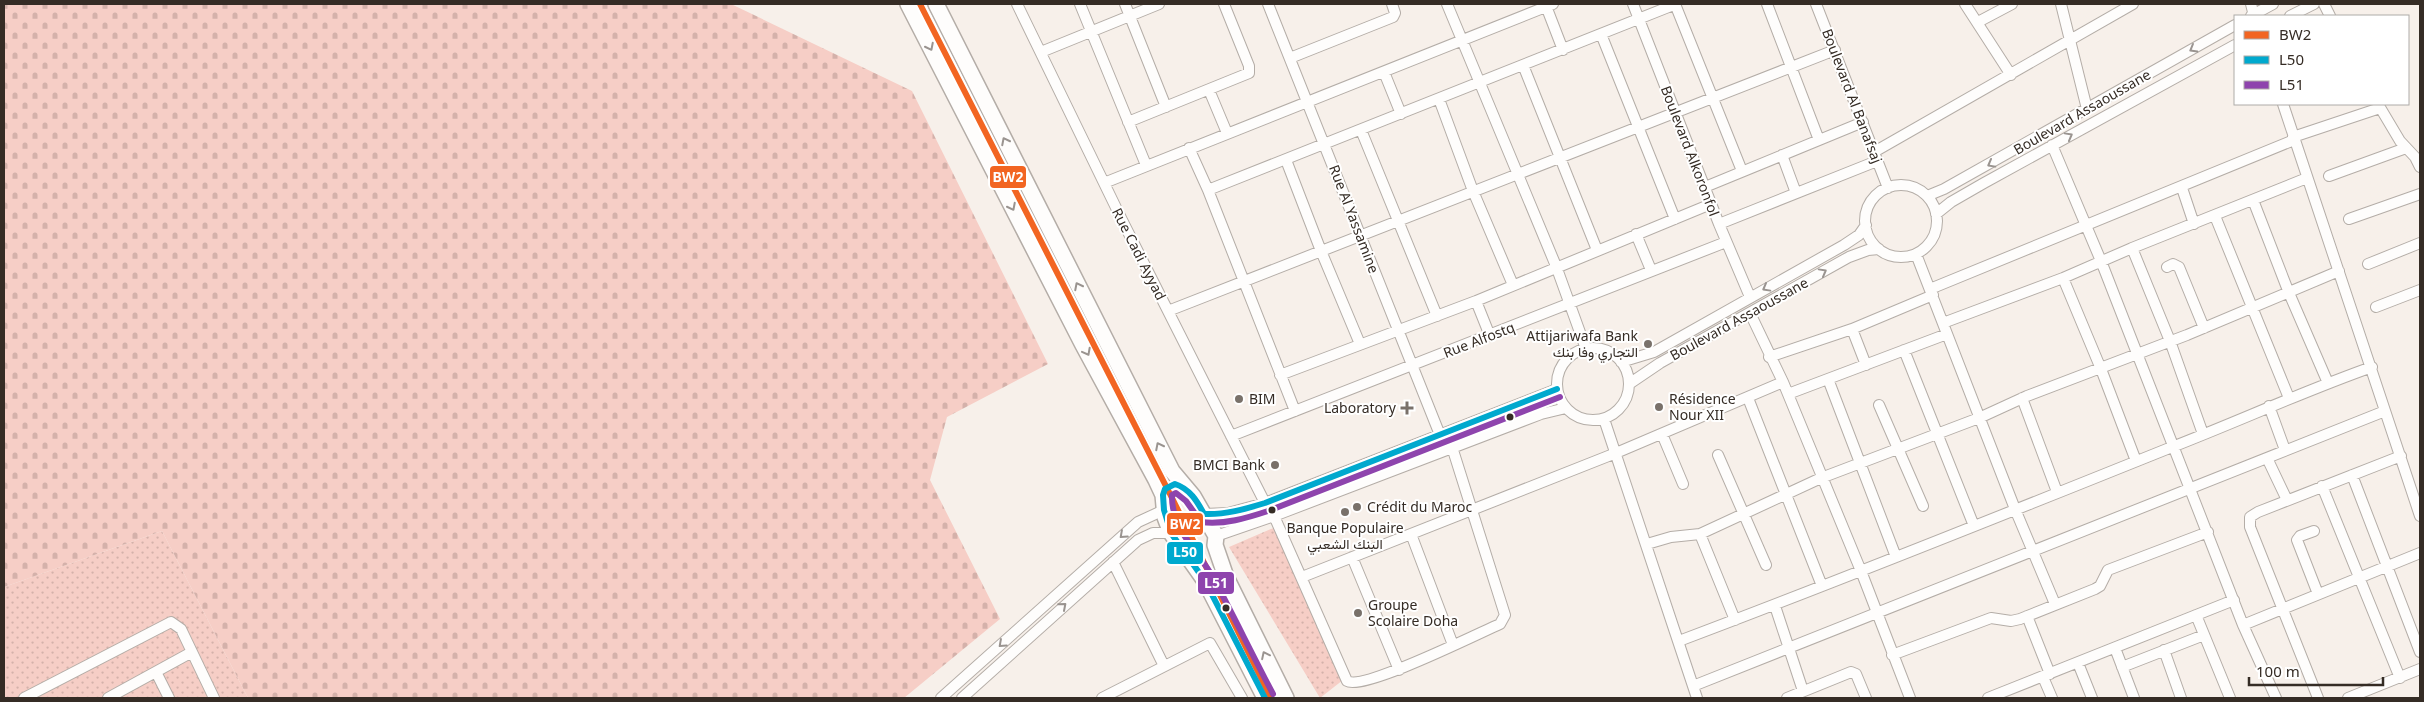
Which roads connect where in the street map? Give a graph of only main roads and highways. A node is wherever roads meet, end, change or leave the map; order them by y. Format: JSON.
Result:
{"nodes":[{"id":1,"x":908,"y":4,"type":"edge"},
{"id":2,"x":936,"y":4,"type":"edge"},
{"id":3,"x":1184,"y":488,"type":"junction"},
{"id":4,"x":1163,"y":503,"type":"junction"},
{"id":5,"x":1215,"y":541,"type":"junction"},
{"id":6,"x":1189,"y":556,"type":"junction"},
{"id":7,"x":1265,"y":698,"type":"edge"},
{"id":8,"x":1286,"y":698,"type":"edge"}],
"edges":[{"from":1,"to":4,"type":"main road","one_way":true},
{"from":3,"to":2,"type":"main road","one_way":true},
{"from":3,"to":4,"type":"main road"},
{"from":3,"to":5,"type":"main road"},
{"from":4,"to":6,"type":"main road"},
{"from":5,"to":6,"type":"main road"},
{"from":8,"to":5,"type":"main road","one_way":true},
{"from":6,"to":7,"type":"main road"}]}
